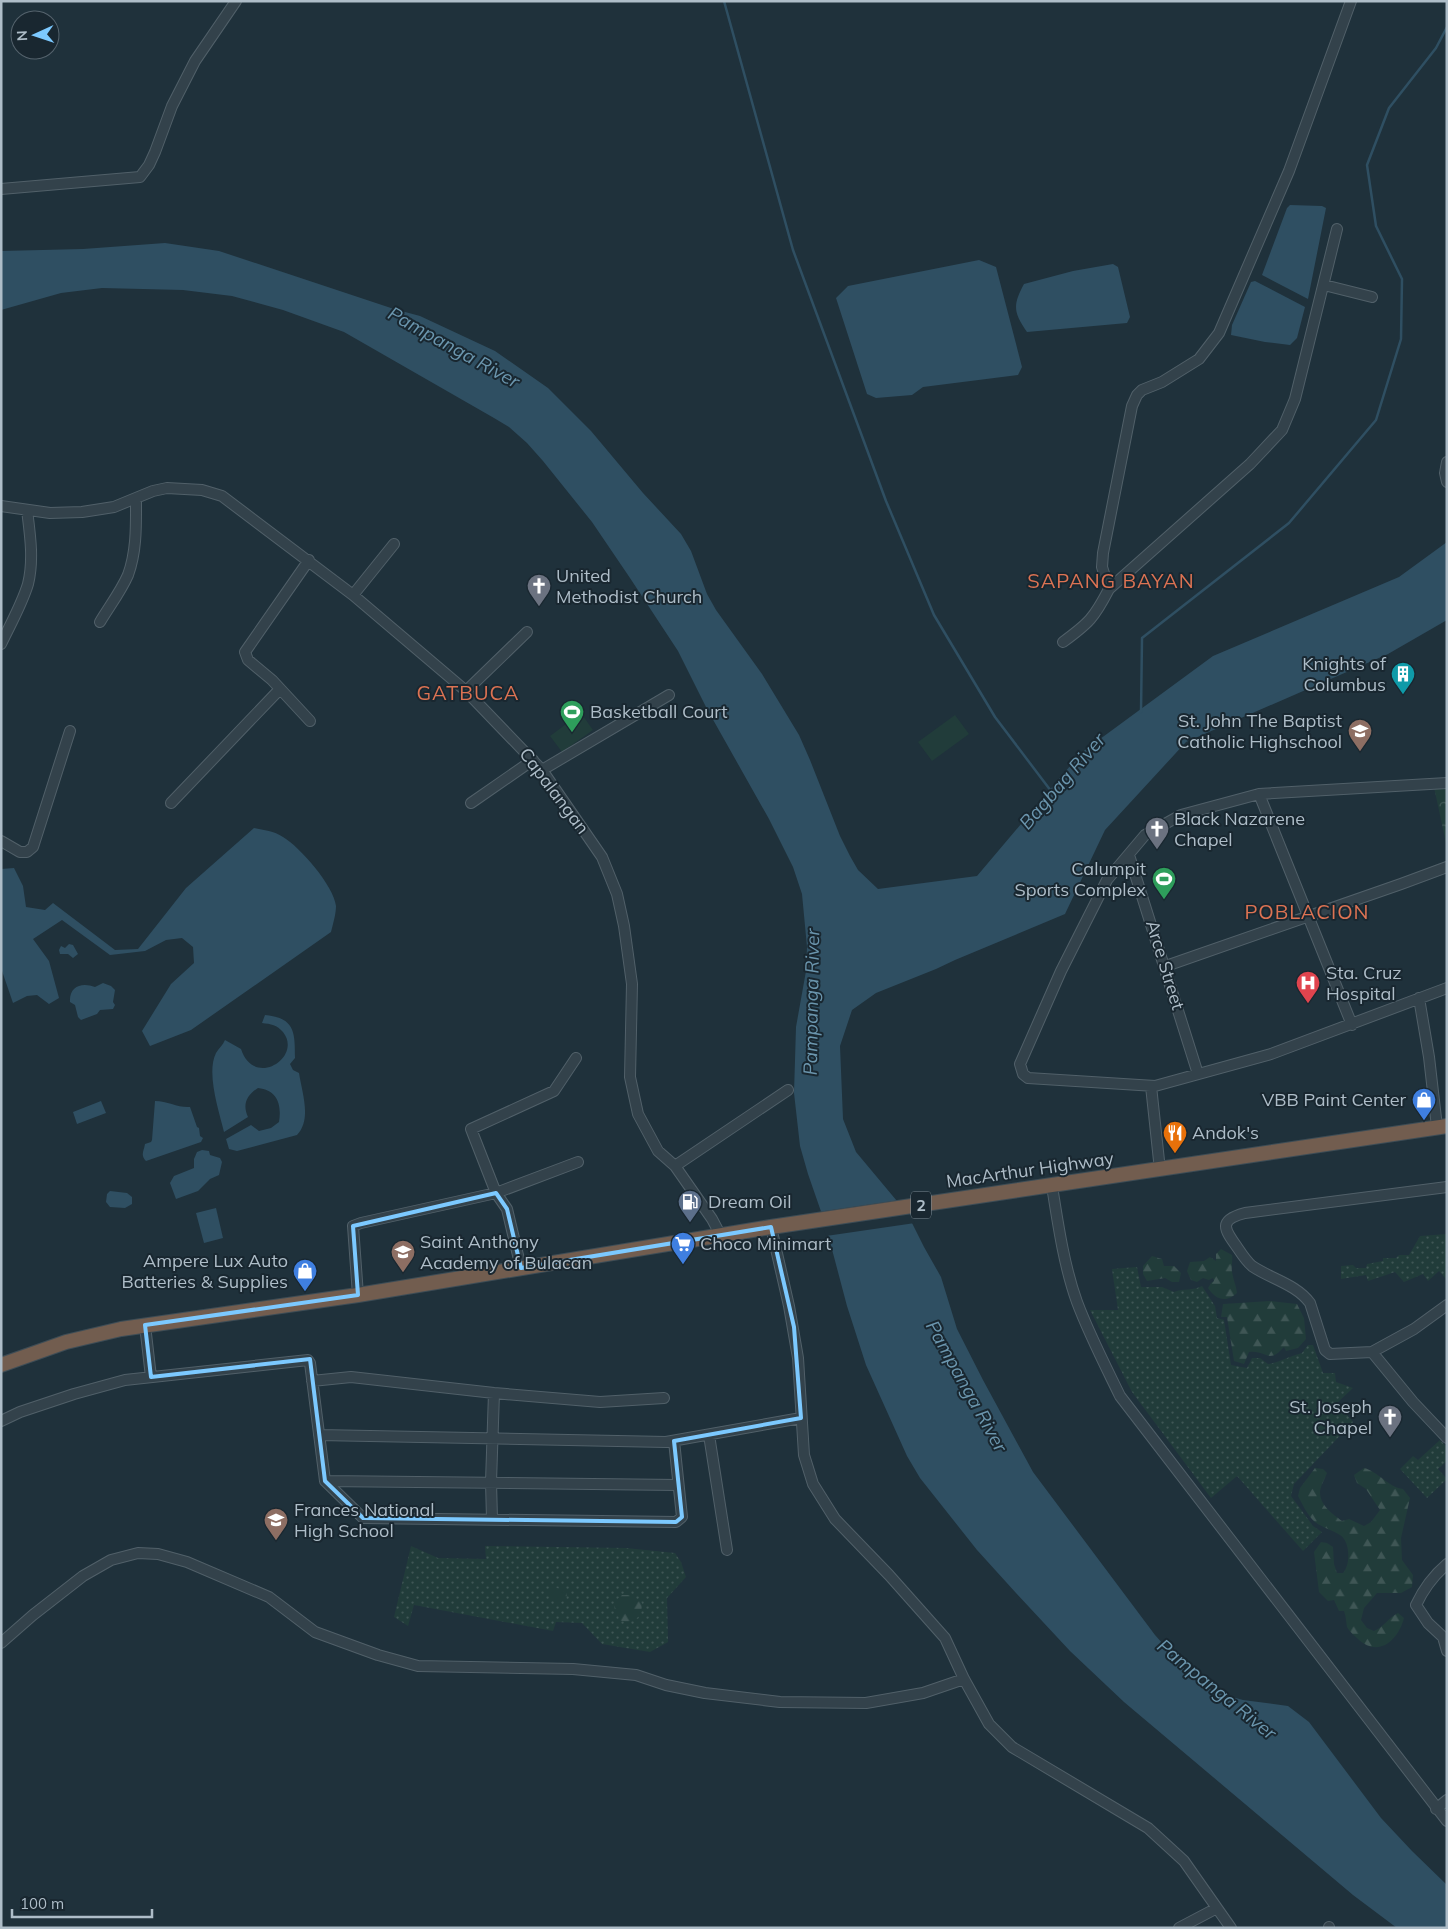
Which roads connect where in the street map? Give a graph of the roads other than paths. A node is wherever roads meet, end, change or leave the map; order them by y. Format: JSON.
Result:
{"nodes":[{"id":1,"x":236,"y":1,"type":"edge"},
{"id":2,"x":1351,"y":1,"type":"edge"},
{"id":3,"x":1,"y":189,"type":"edge"},
{"id":4,"x":1337,"y":229,"type":"dead end"},
{"id":5,"x":1324,"y":285,"type":"junction"},
{"id":6,"x":1372,"y":297,"type":"dead end"},
{"id":7,"x":1447,"y":462,"type":"edge"},
{"id":8,"x":1447,"y":482,"type":"edge"},
{"id":9,"x":136,"y":498,"type":"junction"},
{"id":10,"x":1,"y":506,"type":"edge"},
{"id":11,"x":27,"y":510,"type":"junction"},
{"id":12,"x":394,"y":544,"type":"dead end"},
{"id":13,"x":309,"y":560,"type":"junction"},
{"id":14,"x":1109,"y":589,"type":"junction"},
{"id":15,"x":353,"y":595,"type":"junction"},
{"id":16,"x":100,"y":622,"type":"dead end"},
{"id":17,"x":527,"y":632,"type":"dead end"},
{"id":18,"x":1062,"y":642,"type":"dead end"},
{"id":19,"x":1,"y":644,"type":"edge"},
{"id":20,"x":280,"y":689,"type":"junction"},
{"id":21,"x":466,"y":691,"type":"junction"},
{"id":22,"x":669,"y":695,"type":"dead end"},
{"id":23,"x":310,"y":721,"type":"dead end"},
{"id":24,"x":70,"y":730,"type":"dead end"},
{"id":25,"x":533,"y":760,"type":"junction"},
{"id":26,"x":542,"y":770,"type":"junction"},
{"id":27,"x":1447,"y":783,"type":"edge"},
{"id":28,"x":1259,"y":794,"type":"junction"},
{"id":29,"x":471,"y":803,"type":"dead end"},
{"id":30,"x":171,"y":804,"type":"dead end"},
{"id":31,"x":1,"y":841,"type":"edge"},
{"id":32,"x":1130,"y":855,"type":"junction"},
{"id":33,"x":1447,"y":867,"type":"edge"},
{"id":34,"x":1307,"y":916,"type":"junction"},
{"id":35,"x":1166,"y":966,"type":"junction"},
{"id":36,"x":1447,"y":988,"type":"edge"},
{"id":37,"x":1419,"y":998,"type":"junction"},
{"id":38,"x":1352,"y":1025,"type":"junction"},
{"id":39,"x":576,"y":1058,"type":"dead end"},
{"id":40,"x":1198,"y":1074,"type":"junction"},
{"id":41,"x":1151,"y":1086,"type":"junction"},
{"id":42,"x":788,"y":1090,"type":"dead end"},
{"id":43,"x":1442,"y":1126,"type":"edge"},
{"id":44,"x":578,"y":1162,"type":"dead end"},
{"id":45,"x":675,"y":1166,"type":"junction"},
{"id":46,"x":1160,"y":1170,"type":"junction"},
{"id":47,"x":1047,"y":1187,"type":"junction"},
{"id":48,"x":1447,"y":1187,"type":"edge"},
{"id":49,"x":496,"y":1193,"type":"junction"},
{"id":50,"x":771,"y":1227,"type":"junction"},
{"id":51,"x":721,"y":1236,"type":"junction"},
{"id":52,"x":521,"y":1268,"type":"junction"},
{"id":53,"x":358,"y":1294,"type":"junction"},
{"id":54,"x":1447,"y":1306,"type":"edge"},
{"id":55,"x":145,"y":1325,"type":"junction"},
{"id":56,"x":1372,"y":1352,"type":"junction"},
{"id":57,"x":1,"y":1365,"type":"edge"},
{"id":58,"x":151,"y":1377,"type":"junction"},
{"id":59,"x":312,"y":1381,"type":"junction"},
{"id":60,"x":494,"y":1393,"type":"junction"},
{"id":61,"x":664,"y":1398,"type":"dead end"},
{"id":62,"x":801,"y":1418,"type":"junction"},
{"id":63,"x":1,"y":1421,"type":"edge"},
{"id":64,"x":319,"y":1435,"type":"junction"},
{"id":65,"x":709,"y":1435,"type":"junction"},
{"id":66,"x":1447,"y":1438,"type":"edge"},
{"id":67,"x":493,"y":1439,"type":"junction"},
{"id":68,"x":674,"y":1441,"type":"junction"},
{"id":69,"x":325,"y":1481,"type":"junction"},
{"id":70,"x":491,"y":1482,"type":"junction"},
{"id":71,"x":678,"y":1485,"type":"junction"},
{"id":72,"x":492,"y":1519,"type":"junction"},
{"id":73,"x":727,"y":1550,"type":"dead end"},
{"id":74,"x":1447,"y":1564,"type":"edge"},
{"id":75,"x":1,"y":1643,"type":"edge"},
{"id":76,"x":1447,"y":1651,"type":"edge"},
{"id":77,"x":964,"y":1679,"type":"junction"},
{"id":78,"x":1447,"y":1800,"type":"edge"},
{"id":79,"x":1436,"y":1808,"type":"junction"},
{"id":80,"x":1447,"y":1821,"type":"edge"},
{"id":81,"x":1217,"y":1908,"type":"junction"},
{"id":82,"x":1179,"y":1928,"type":"edge"},
{"id":83,"x":1231,"y":1928,"type":"edge"}],
"edges":[{"from":1,"to":3,"type":"street"},
{"from":2,"to":14,"type":"street"},
{"from":4,"to":5,"type":"street"},
{"from":5,"to":6,"type":"street"},
{"from":5,"to":14,"type":"street"},
{"from":7,"to":8,"type":"street"},
{"from":9,"to":11,"type":"street","name":"Capalangan"},
{"from":9,"to":13,"type":"street","name":"Capalangan"},
{"from":9,"to":16,"type":"street"},
{"from":10,"to":11,"type":"street","name":"Capalangan"},
{"from":11,"to":19,"type":"street"},
{"from":12,"to":15,"type":"street"},
{"from":13,"to":15,"type":"street","name":"Capalangan"},
{"from":13,"to":20,"type":"street"},
{"from":14,"to":18,"type":"street"},
{"from":15,"to":21,"type":"street","name":"Capalangan"},
{"from":17,"to":21,"type":"street"},
{"from":20,"to":23,"type":"street"},
{"from":20,"to":30,"type":"street"},
{"from":21,"to":25,"type":"street","name":"Capalangan"},
{"from":22,"to":26,"type":"street"},
{"from":24,"to":31,"type":"street"},
{"from":25,"to":26,"type":"street","name":"Capalangan"},
{"from":25,"to":29,"type":"street"},
{"from":26,"to":45,"type":"street","name":"Capalangan"},
{"from":27,"to":28,"type":"street"},
{"from":28,"to":32,"type":"street"},
{"from":28,"to":34,"type":"street"},
{"from":32,"to":35,"type":"street","name":"Arce Street"},
{"from":32,"to":41,"type":"street"},
{"from":33,"to":34,"type":"street"},
{"from":34,"to":35,"type":"street"},
{"from":34,"to":38,"type":"street"},
{"from":35,"to":40,"type":"street","name":"Arce Street"},
{"from":36,"to":37,"type":"street"},
{"from":37,"to":38,"type":"street"},
{"from":37,"to":43,"type":"street"},
{"from":38,"to":40,"type":"street"},
{"from":39,"to":49,"type":"street"},
{"from":40,"to":41,"type":"street"},
{"from":41,"to":46,"type":"street"},
{"from":42,"to":45,"type":"street"},
{"from":43,"to":46,"type":"highway","name":"MacArthur Highway","number":"2"},
{"from":44,"to":49,"type":"street"},
{"from":45,"to":51,"type":"street","name":"Capalangan"},
{"from":46,"to":47,"type":"highway","name":"MacArthur Highway","number":"2"},
{"from":47,"to":50,"type":"highway","name":"MacArthur Highway","number":"2"},
{"from":47,"to":79,"type":"street"},
{"from":48,"to":56,"type":"street"},
{"from":49,"to":52,"type":"street"},
{"from":49,"to":53,"type":"street"},
{"from":50,"to":51,"type":"highway","name":"MacArthur Highway","number":"2"},
{"from":50,"to":62,"type":"street"},
{"from":51,"to":52,"type":"highway","name":"MacArthur Highway","number":"2"},
{"from":52,"to":53,"type":"highway","name":"MacArthur Highway","number":"2"},
{"from":53,"to":55,"type":"highway","name":"MacArthur Highway","number":"2"},
{"from":54,"to":56,"type":"street"},
{"from":55,"to":57,"type":"highway","name":"MacArthur Highway","number":"2"},
{"from":55,"to":58,"type":"street"},
{"from":56,"to":66,"type":"street"},
{"from":58,"to":59,"type":"street"},
{"from":58,"to":63,"type":"street"},
{"from":59,"to":60,"type":"street"},
{"from":59,"to":64,"type":"street"},
{"from":60,"to":61,"type":"street"},
{"from":60,"to":67,"type":"street"},
{"from":62,"to":65,"type":"street"},
{"from":62,"to":77,"type":"street"},
{"from":64,"to":67,"type":"street"},
{"from":64,"to":69,"type":"street"},
{"from":65,"to":68,"type":"street"},
{"from":65,"to":73,"type":"street"},
{"from":67,"to":68,"type":"street"},
{"from":67,"to":70,"type":"street"},
{"from":68,"to":71,"type":"street"},
{"from":69,"to":70,"type":"street"},
{"from":69,"to":72,"type":"street"},
{"from":70,"to":71,"type":"street"},
{"from":70,"to":72,"type":"street"},
{"from":71,"to":72,"type":"street"},
{"from":74,"to":76,"type":"street"},
{"from":75,"to":77,"type":"street"},
{"from":77,"to":81,"type":"street"},
{"from":78,"to":79,"type":"street"},
{"from":79,"to":80,"type":"street"},
{"from":81,"to":82,"type":"street"},
{"from":81,"to":83,"type":"street"}]}
